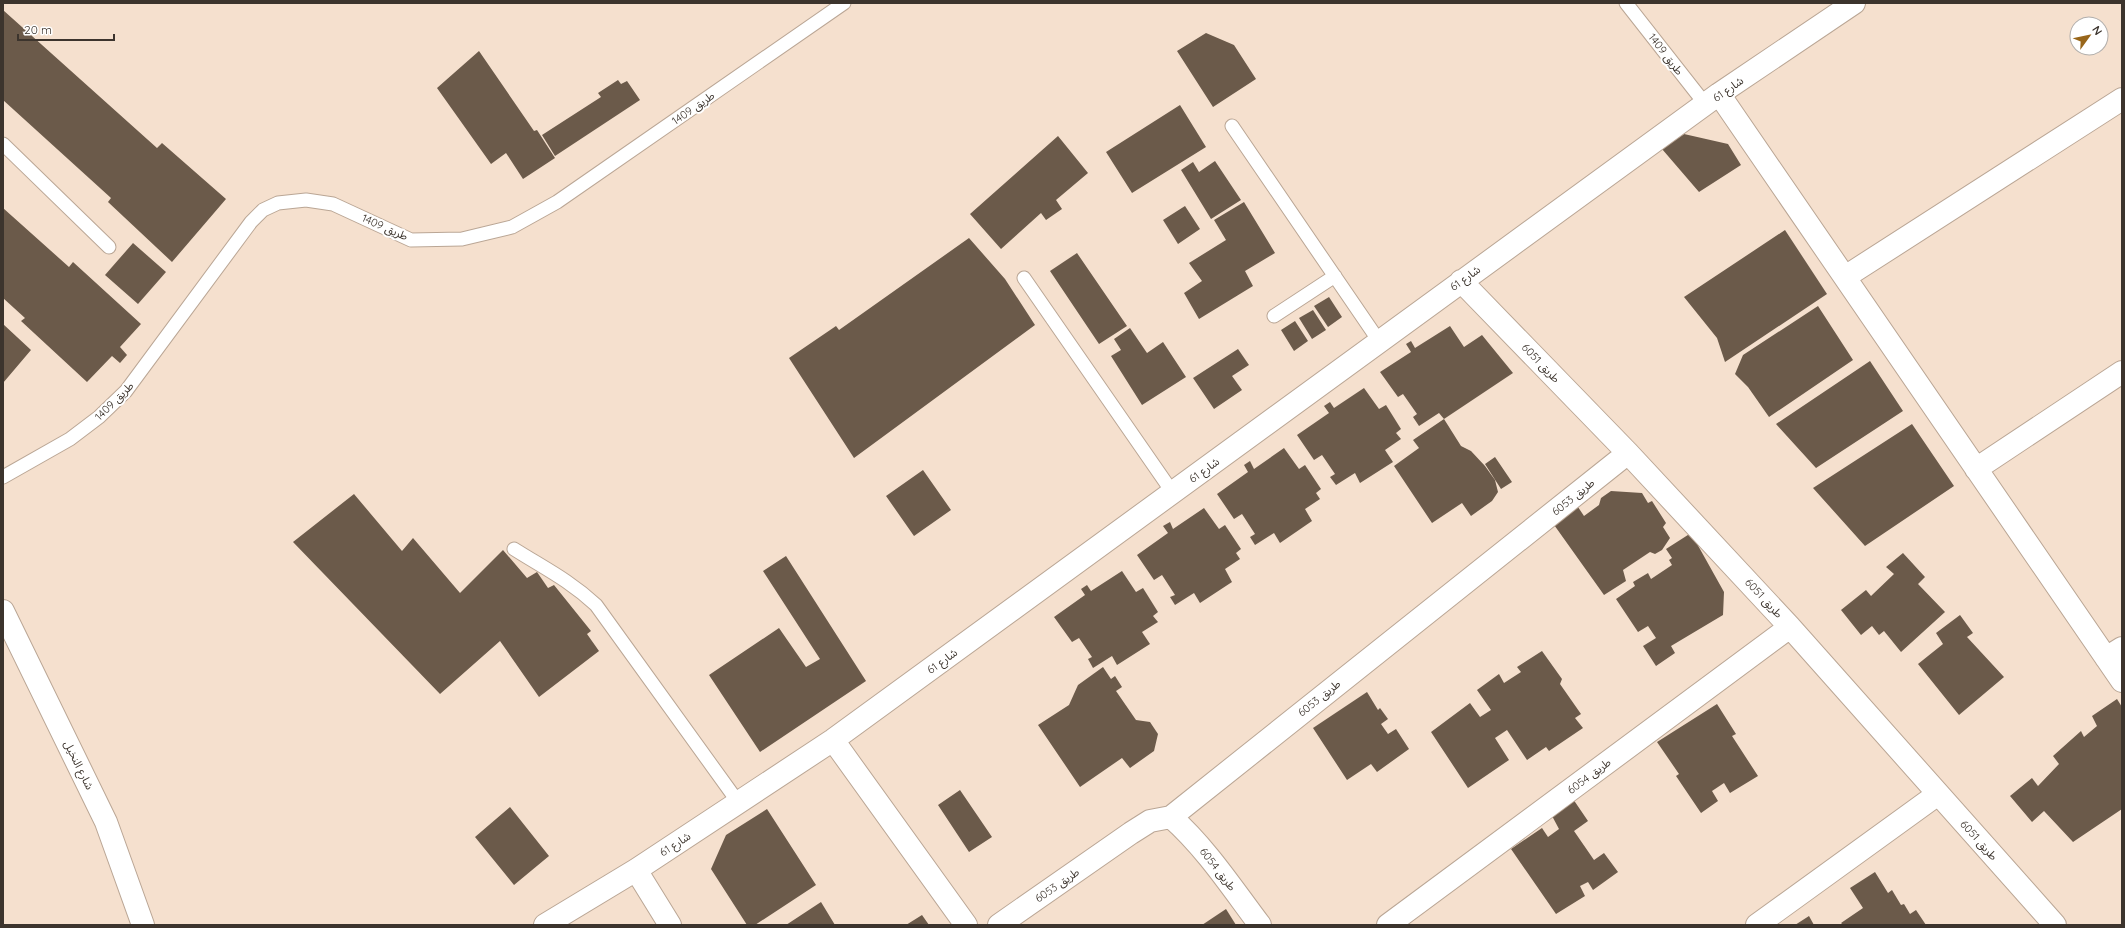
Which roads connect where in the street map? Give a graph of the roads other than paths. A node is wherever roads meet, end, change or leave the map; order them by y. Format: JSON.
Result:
{"nodes":[{"id":1,"x":844,"y":3,"type":"edge"},
{"id":2,"x":1626,"y":3,"type":"edge"},
{"id":3,"x":1854,"y":3,"type":"edge"},
{"id":4,"x":2122,"y":99,"type":"edge"},
{"id":5,"x":1713,"y":100,"type":"junction"},
{"id":6,"x":1232,"y":126,"type":"dead end"},
{"id":7,"x":3,"y":144,"type":"edge"},
{"id":8,"x":109,"y":247,"type":"dead end"},
{"id":9,"x":1334,"y":276,"type":"junction"},
{"id":10,"x":1845,"y":277,"type":"junction"},
{"id":11,"x":1024,"y":278,"type":"dead end"},
{"id":12,"x":1461,"y":281,"type":"junction"},
{"id":13,"x":1274,"y":316,"type":"dead end"},
{"id":14,"x":1379,"y":341,"type":"junction"},
{"id":15,"x":2122,"y":372,"type":"edge"},
{"id":16,"x":1628,"y":453,"type":"junction"},
{"id":17,"x":1976,"y":469,"type":"junction"},
{"id":18,"x":3,"y":477,"type":"edge"},
{"id":19,"x":1173,"y":493,"type":"junction"},
{"id":20,"x":514,"y":549,"type":"dead end"},
{"id":21,"x":3,"y":610,"type":"edge"},
{"id":22,"x":1790,"y":627,"type":"junction"},
{"id":23,"x":2114,"y":653,"type":"edge"},
{"id":24,"x":2122,"y":681,"type":"edge"},
{"id":25,"x":833,"y":740,"type":"junction"},
{"id":26,"x":1938,"y":794,"type":"junction"},
{"id":27,"x":738,"y":802,"type":"junction"},
{"id":28,"x":1171,"y":817,"type":"junction"},
{"id":29,"x":636,"y":870,"type":"junction"},
{"id":30,"x":143,"y":925,"type":"edge"},
{"id":31,"x":546,"y":925,"type":"edge"},
{"id":32,"x":670,"y":925,"type":"edge"},
{"id":33,"x":966,"y":925,"type":"edge"},
{"id":34,"x":999,"y":925,"type":"edge"},
{"id":35,"x":1260,"y":925,"type":"edge"},
{"id":36,"x":1388,"y":925,"type":"edge"},
{"id":37,"x":1757,"y":925,"type":"edge"},
{"id":38,"x":2055,"y":925,"type":"edge"}],
"edges":[{"from":1,"to":18,"type":"lane","name":"طريق 1409"},
{"from":2,"to":5,"type":"lane","name":"طريق 1409"},
{"from":3,"to":5,"type":"street","name":"شارع 61"},
{"from":4,"to":10,"type":"street"},
{"from":5,"to":10,"type":"street"},
{"from":5,"to":12,"type":"street","name":"شارع 61"},
{"from":6,"to":9,"type":"lane"},
{"from":7,"to":8,"type":"lane"},
{"from":9,"to":13,"type":"lane"},
{"from":9,"to":14,"type":"lane"},
{"from":10,"to":17,"type":"street"},
{"from":11,"to":19,"type":"lane"},
{"from":12,"to":14,"type":"street","name":"شارع 61"},
{"from":12,"to":16,"type":"street","name":"طريق 6051"},
{"from":14,"to":19,"type":"street","name":"شارع 61"},
{"from":15,"to":17,"type":"street"},
{"from":16,"to":22,"type":"street","name":"طريق 6051"},
{"from":16,"to":28,"type":"street","name":"طريق 6053"},
{"from":17,"to":23,"type":"street"},
{"from":19,"to":25,"type":"street","name":"شارع 61"},
{"from":20,"to":27,"type":"lane"},
{"from":21,"to":30,"type":"street","name":"شارع النخيل"},
{"from":22,"to":26,"type":"street","name":"طريق 6051"},
{"from":22,"to":36,"type":"street","name":"طريق 6054"},
{"from":23,"to":24,"type":"street"},
{"from":25,"to":27,"type":"street","name":"شارع 61"},
{"from":25,"to":33,"type":"street"},
{"from":26,"to":37,"type":"street"},
{"from":26,"to":38,"type":"street","name":"طريق 6051"},
{"from":27,"to":29,"type":"street","name":"شارع 61"},
{"from":28,"to":34,"type":"street","name":"طريق 6053"},
{"from":28,"to":35,"type":"street","name":"طريق 6054"},
{"from":29,"to":31,"type":"street","name":"شارع 61"},
{"from":29,"to":32,"type":"street"}]}
